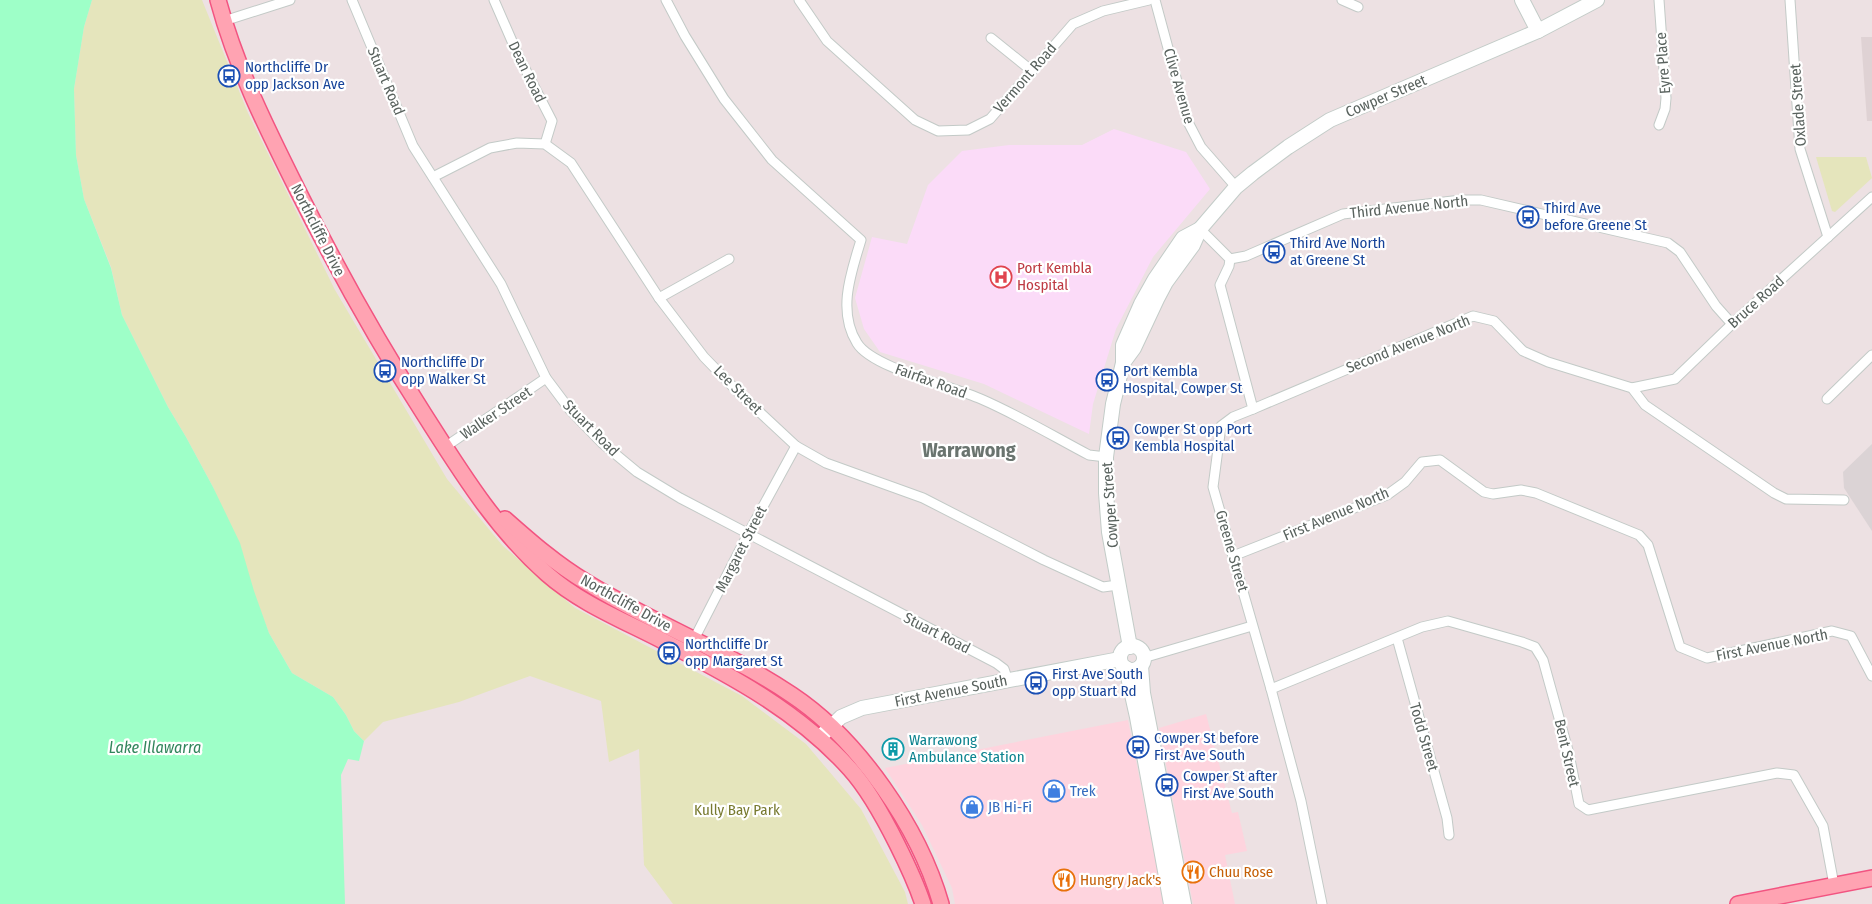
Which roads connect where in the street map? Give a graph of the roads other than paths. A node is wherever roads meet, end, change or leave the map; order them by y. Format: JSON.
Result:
{"nodes":[{"id":1,"x":218,"y":0,"type":"edge"},
{"id":2,"x":290,"y":0,"type":"edge"},
{"id":3,"x":352,"y":0,"type":"edge"},
{"id":4,"x":494,"y":0,"type":"edge"},
{"id":5,"x":666,"y":0,"type":"edge"},
{"id":6,"x":799,"y":0,"type":"edge"},
{"id":7,"x":1148,"y":0,"type":"edge"},
{"id":8,"x":1155,"y":0,"type":"edge"},
{"id":9,"x":1342,"y":0,"type":"edge"},
{"id":10,"x":1522,"y":0,"type":"edge"},
{"id":11,"x":1597,"y":0,"type":"edge"},
{"id":12,"x":1659,"y":0,"type":"edge"},
{"id":13,"x":1790,"y":0,"type":"edge"},
{"id":14,"x":1358,"y":7,"type":"dead end"},
{"id":15,"x":224,"y":21,"type":"junction"},
{"id":16,"x":1538,"y":31,"type":"junction"},
{"id":17,"x":991,"y":38,"type":"dead end"},
{"id":18,"x":1032,"y":71,"type":"junction"},
{"id":19,"x":1659,"y":125,"type":"dead end"},
{"id":20,"x":545,"y":144,"type":"junction"},
{"id":21,"x":433,"y":177,"type":"junction"},
{"id":22,"x":1236,"y":187,"type":"junction"},
{"id":23,"x":1872,"y":197,"type":"edge"},
{"id":24,"x":1200,"y":229,"type":"junction"},
{"id":25,"x":1828,"y":237,"type":"junction"},
{"id":26,"x":729,"y":258,"type":"dead end"},
{"id":27,"x":1230,"y":259,"type":"junction"},
{"id":28,"x":1166,"y":282,"type":"junction"},
{"id":29,"x":659,"y":298,"type":"junction"},
{"id":30,"x":1141,"y":304,"type":"junction"},
{"id":31,"x":1732,"y":324,"type":"junction"},
{"id":32,"x":1142,"y":330,"type":"junction"},
{"id":33,"x":1872,"y":355,"type":"edge"},
{"id":34,"x":1123,"y":363,"type":"junction"},
{"id":35,"x":546,"y":378,"type":"junction"},
{"id":36,"x":1632,"y":388,"type":"junction"},
{"id":37,"x":1827,"y":399,"type":"dead end"},
{"id":38,"x":1253,"y":409,"type":"junction"},
{"id":39,"x":796,"y":446,"type":"junction"},
{"id":40,"x":445,"y":447,"type":"junction"},
{"id":41,"x":1106,"y":457,"type":"junction"},
{"id":42,"x":1844,"y":500,"type":"dead end"},
{"id":43,"x":748,"y":534,"type":"junction"},
{"id":44,"x":1234,"y":556,"type":"junction"},
{"id":45,"x":1118,"y":585,"type":"junction"},
{"id":46,"x":1252,"y":626,"type":"junction"},
{"id":47,"x":1397,"y":638,"type":"junction"},
{"id":48,"x":691,"y":647,"type":"junction"},
{"id":49,"x":1130,"y":647,"type":"junction"},
{"id":50,"x":1142,"y":662,"type":"junction"},
{"id":51,"x":1123,"y":664,"type":"junction"},
{"id":52,"x":1872,"y":676,"type":"edge"},
{"id":53,"x":1008,"y":681,"type":"junction"},
{"id":54,"x":1271,"y":689,"type":"junction"},
{"id":55,"x":831,"y":726,"type":"junction"},
{"id":56,"x":820,"y":738,"type":"junction"},
{"id":57,"x":1449,"y":835,"type":"dead end"},
{"id":58,"x":1872,"y":878,"type":"edge"},
{"id":59,"x":1834,"y":885,"type":"junction"},
{"id":60,"x":1872,"y":887,"type":"edge"},
{"id":61,"x":923,"y":904,"type":"edge"},
{"id":62,"x":941,"y":904,"type":"edge"},
{"id":63,"x":1171,"y":904,"type":"edge"},
{"id":64,"x":1184,"y":904,"type":"edge"},
{"id":65,"x":1322,"y":904,"type":"edge"},
{"id":66,"x":1738,"y":904,"type":"edge"},
{"id":67,"x":1788,"y":904,"type":"edge"}],
"edges":[{"from":1,"to":15,"type":"main road","name":"Northcliffe Drive"},
{"from":2,"to":15,"type":"street"},
{"from":3,"to":21,"type":"street","name":"Stuart Road"},
{"from":4,"to":20,"type":"street","name":"Dean Road"},
{"from":5,"to":41,"type":"street","name":"Fairfax Road"},
{"from":6,"to":18,"type":"street","name":"Vermont Road"},
{"from":7,"to":18,"type":"street","name":"Vermont Road"},
{"from":8,"to":22,"type":"street","name":"Clive Avenue"},
{"from":9,"to":14,"type":"street"},
{"from":10,"to":16,"type":"main road"},
{"from":11,"to":16,"type":"main road","name":"Cowper Street"},
{"from":12,"to":19,"type":"street","name":"Eyre Place"},
{"from":13,"to":25,"type":"street","name":"Oxlade Street"},
{"from":15,"to":40,"type":"main road","name":"Northcliffe Drive"},
{"from":16,"to":22,"type":"main road","name":"Cowper Street"},
{"from":17,"to":18,"type":"street"},
{"from":20,"to":21,"type":"street"},
{"from":20,"to":29,"type":"street","name":"Lee Street"},
{"from":21,"to":35,"type":"street","name":"Stuart Road"},
{"from":22,"to":24,"type":"main road","name":"Cowper Street"},
{"from":23,"to":25,"type":"street","name":"Bruce Road"},
{"from":24,"to":27,"type":"street"},
{"from":24,"to":28,"type":"main road","name":"Cowper Street"},
{"from":24,"to":30,"type":"main road","name":"Cowper Street"},
{"from":25,"to":31,"type":"street","name":"Bruce Road"},
{"from":26,"to":29,"type":"street"},
{"from":27,"to":31,"type":"street","name":"Third Avenue North"},
{"from":27,"to":38,"type":"street"},
{"from":28,"to":30,"type":"main road"},
{"from":28,"to":32,"type":"main road","name":"Cowper Street"},
{"from":29,"to":39,"type":"street","name":"Lee Street"},
{"from":30,"to":32,"type":"main road"},
{"from":30,"to":34,"type":"main road","name":"Cowper Street"},
{"from":31,"to":36,"type":"street","name":"Bruce Road"},
{"from":32,"to":34,"type":"main road","name":"Cowper Street"},
{"from":33,"to":37,"type":"street"},
{"from":34,"to":41,"type":"main road","name":"Cowper Street"},
{"from":35,"to":40,"type":"street","name":"Walker Street"},
{"from":35,"to":43,"type":"street","name":"Stuart Road"},
{"from":36,"to":38,"type":"street","name":"Second Avenue North"},
{"from":36,"to":42,"type":"street"},
{"from":38,"to":44,"type":"street","name":"Greene Street"},
{"from":39,"to":43,"type":"street","name":"Margaret Street"},
{"from":39,"to":45,"type":"street","name":"Lee Street"},
{"from":40,"to":48,"type":"main road","name":"Northcliffe Drive"},
{"from":41,"to":45,"type":"main road","name":"Cowper Street"},
{"from":43,"to":48,"type":"street","name":"Margaret Street"},
{"from":43,"to":53,"type":"street","name":"Stuart Road"},
{"from":44,"to":46,"type":"street","name":"Greene Street"},
{"from":44,"to":52,"type":"street","name":"First Avenue North"},
{"from":45,"to":49,"type":"main road","name":"Cowper Street"},
{"from":46,"to":50,"type":"street"},
{"from":46,"to":54,"type":"street","name":"Greene Street"},
{"from":47,"to":54,"type":"street","name":"Bent Street"},
{"from":47,"to":57,"type":"street","name":"Todd Street"},
{"from":47,"to":59,"type":"street","name":"Bent Street"},
{"from":48,"to":55,"type":"main road","name":"Northcliffe Drive"},
{"from":48,"to":56,"type":"main road","name":"Northcliffe Drive"},
{"from":49,"to":50,"type":"main road"},
{"from":49,"to":51,"type":"main road"},
{"from":50,"to":51,"type":"main road"},
{"from":50,"to":64,"type":"main road"},
{"from":51,"to":53,"type":"main road","name":"First Avenue South"},
{"from":51,"to":63,"type":"main road"},
{"from":53,"to":55,"type":"main road","name":"First Avenue South"},
{"from":54,"to":65,"type":"street","name":"Greene Street"},
{"from":55,"to":56,"type":"main road","name":"First Avenue South"},
{"from":55,"to":62,"type":"main road","name":"Northcliffe Drive"},
{"from":56,"to":61,"type":"main road","name":"Northcliffe Drive"},
{"from":58,"to":59,"type":"main road"},
{"from":59,"to":66,"type":"main road"},
{"from":60,"to":67,"type":"main road"}]}
